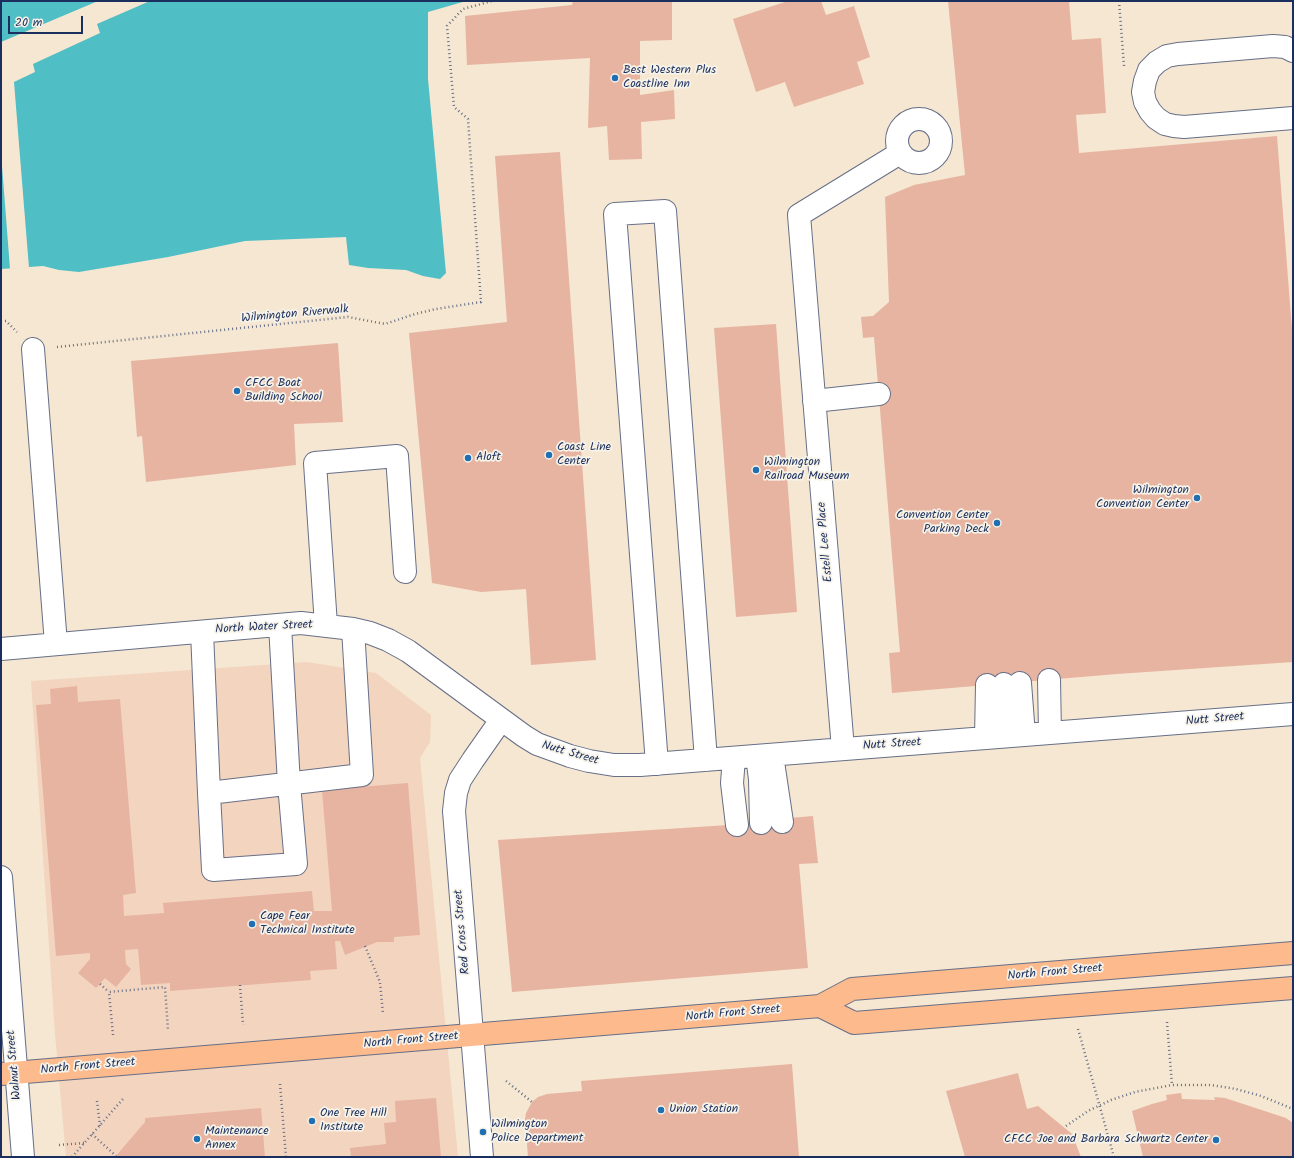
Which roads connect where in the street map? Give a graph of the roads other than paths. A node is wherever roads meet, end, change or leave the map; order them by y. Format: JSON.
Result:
{"nodes":[{"id":1,"x":1293,"y":51,"type":"edge"},
{"id":2,"x":1293,"y":118,"type":"edge"},
{"id":3,"x":900,"y":153,"type":"dead end"},
{"id":4,"x":33,"y":349,"type":"road end"},
{"id":5,"x":879,"y":394,"type":"dead end"},
{"id":6,"x":814,"y":401,"type":"junction"},
{"id":7,"x":405,"y":572,"type":"dead end"},
{"id":8,"x":280,"y":625,"type":"junction"},
{"id":9,"x":326,"y":625,"type":"junction"},
{"id":10,"x":353,"y":629,"type":"junction"},
{"id":11,"x":202,"y":632,"type":"junction"},
{"id":12,"x":56,"y":644,"type":"junction"},
{"id":13,"x":1,"y":649,"type":"edge"},
{"id":14,"x":1049,"y":680,"type":"dead end"},
{"id":15,"x":1293,"y":714,"type":"edge"},
{"id":16,"x":501,"y":720,"type":"junction"},
{"id":17,"x":1050,"y":733,"type":"junction"},
{"id":18,"x":1006,"y":736,"type":"junction"},
{"id":19,"x":843,"y":749,"type":"junction"},
{"id":20,"x":765,"y":755,"type":"junction"},
{"id":21,"x":734,"y":758,"type":"junction"},
{"id":22,"x":706,"y":760,"type":"junction"},
{"id":23,"x":657,"y":764,"type":"junction"},
{"id":24,"x":289,"y":784,"type":"junction"},
{"id":25,"x":209,"y":793,"type":"junction"},
{"id":26,"x":782,"y":822,"type":"dead end"},
{"id":27,"x":761,"y":823,"type":"dead end"},
{"id":28,"x":737,"y":825,"type":"dead end"},
{"id":29,"x":1,"y":877,"type":"edge"},
{"id":30,"x":1293,"y":954,"type":"edge"},
{"id":31,"x":1293,"y":988,"type":"edge"},
{"id":32,"x":820,"y":1006,"type":"junction"},
{"id":33,"x":472,"y":1036,"type":"junction"},
{"id":34,"x":8,"y":1074,"type":"edge"},
{"id":35,"x":23,"y":1157,"type":"edge"},
{"id":36,"x":482,"y":1157,"type":"edge"}],
"edges":[{"from":1,"to":2,"type":"street"},
{"from":3,"to":6,"type":"street","name":"Estell Lee Place"},
{"from":4,"to":12,"type":"street"},
{"from":5,"to":6,"type":"street"},
{"from":6,"to":19,"type":"street","name":"Estell Lee Place"},
{"from":7,"to":9,"type":"street"},
{"from":8,"to":9,"type":"street","name":"North Water Street"},
{"from":8,"to":11,"type":"street","name":"North Water Street"},
{"from":8,"to":24,"type":"street"},
{"from":9,"to":10,"type":"street","name":"North Water Street"},
{"from":10,"to":16,"type":"street","name":"North Water Street"},
{"from":10,"to":24,"type":"street"},
{"from":11,"to":12,"type":"street","name":"North Water Street"},
{"from":11,"to":25,"type":"street"},
{"from":12,"to":13,"type":"street","name":"North Water Street"},
{"from":14,"to":17,"type":"street"},
{"from":15,"to":17,"type":"street","name":"Nutt Street"},
{"from":16,"to":23,"type":"street","name":"Nutt Street"},
{"from":16,"to":33,"type":"street","name":"Red Cross Street"},
{"from":17,"to":18,"type":"street","name":"Nutt Street"},
{"from":18,"to":18,"type":"street"},
{"from":18,"to":19,"type":"street","name":"Nutt Street"},
{"from":19,"to":20,"type":"street","name":"Nutt Street"},
{"from":20,"to":21,"type":"street","name":"Nutt Street"},
{"from":20,"to":26,"type":"street"},
{"from":20,"to":27,"type":"street"},
{"from":21,"to":22,"type":"street","name":"Nutt Street"},
{"from":21,"to":28,"type":"street"},
{"from":22,"to":23,"type":"street","name":"Nutt Street"},
{"from":22,"to":23,"type":"street"},
{"from":24,"to":25,"type":"street"},
{"from":24,"to":25,"type":"street"},
{"from":29,"to":34,"type":"street","name":"Walnut Street"},
{"from":30,"to":32,"type":"main road","name":"North Front Street"},
{"from":31,"to":32,"type":"main road"},
{"from":32,"to":33,"type":"main road","name":"North Front Street"},
{"from":33,"to":34,"type":"main road","name":"North Front Street"},
{"from":33,"to":36,"type":"street","name":"Red Cross Street"},
{"from":34,"to":35,"type":"street","name":"Walnut Street"}]}
